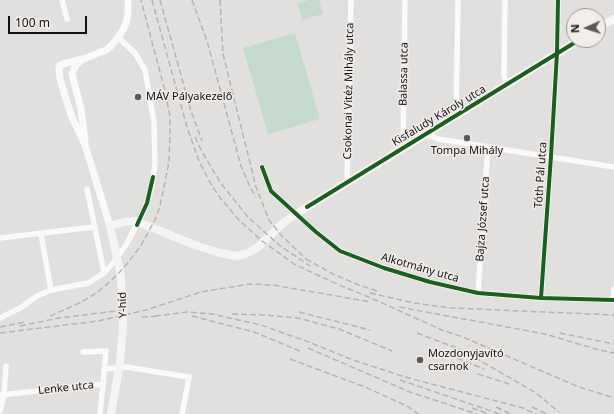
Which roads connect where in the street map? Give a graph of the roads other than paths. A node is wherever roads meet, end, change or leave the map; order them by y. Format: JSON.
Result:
{"nodes":[{"id":1,"x":62,"y":0,"type":"edge"},
{"id":2,"x":128,"y":0,"type":"edge"},
{"id":3,"x":351,"y":0,"type":"edge"},
{"id":4,"x":405,"y":0,"type":"edge"},
{"id":5,"x":458,"y":0,"type":"edge"},
{"id":6,"x":505,"y":0,"type":"edge"},
{"id":7,"x":558,"y":0,"type":"edge"},
{"id":8,"x":67,"y":19,"type":"dead end"},
{"id":9,"x":119,"y":38,"type":"junction"},
{"id":10,"x":566,"y":48,"type":"edge"},
{"id":11,"x":557,"y":53,"type":"junction"},
{"id":12,"x":83,"y":59,"type":"junction"},
{"id":13,"x":507,"y":85,"type":"junction"},
{"id":14,"x":456,"y":117,"type":"junction"},
{"id":15,"x":426,"y":134,"type":"junction"},
{"id":16,"x":85,"y":144,"type":"junction"},
{"id":17,"x":488,"y":146,"type":"junction"},
{"id":18,"x":402,"y":149,"type":"junction"},
{"id":19,"x":551,"y":156,"type":"junction"},
{"id":20,"x":614,"y":166,"type":"edge"},
{"id":21,"x":262,"y":167,"type":"dead end"},
{"id":22,"x":347,"y":182,"type":"junction"},
{"id":23,"x":87,"y":189,"type":"dead end"},
{"id":24,"x":296,"y":214,"type":"junction"},
{"id":25,"x":94,"y":226,"type":"junction"},
{"id":26,"x":110,"y":226,"type":"junction"},
{"id":27,"x":41,"y":234,"type":"junction"},
{"id":28,"x":0,"y":238,"type":"edge"},
{"id":29,"x":104,"y":273,"type":"junction"},
{"id":30,"x":614,"y":289,"type":"edge"},
{"id":31,"x":50,"y":290,"type":"junction"},
{"id":32,"x":478,"y":293,"type":"junction"},
{"id":33,"x":541,"y":298,"type":"junction"},
{"id":34,"x":614,"y":300,"type":"edge"},
{"id":35,"x":0,"y":318,"type":"edge"},
{"id":36,"x":83,"y":352,"type":"dead end"},
{"id":37,"x":6,"y":366,"type":"dead end"},
{"id":38,"x":105,"y":369,"type":"junction"},
{"id":39,"x":103,"y":384,"type":"junction"},
{"id":40,"x":2,"y":395,"type":"edge"},
{"id":41,"x":0,"y":411,"type":"edge"},
{"id":42,"x":100,"y":414,"type":"edge"},
{"id":43,"x":111,"y":414,"type":"edge"},
{"id":44,"x":182,"y":414,"type":"edge"}],
"edges":[{"from":1,"to":8,"type":"street"},
{"from":2,"to":9,"type":"street"},
{"from":3,"to":22,"type":"street","name":"Csokonai Vitéz Mihály utca"},
{"from":4,"to":18,"type":"street","name":"Balassa utca"},
{"from":5,"to":14,"type":"street"},
{"from":6,"to":13,"type":"street"},
{"from":7,"to":11,"type":"street","name":"Tóth Pál utca"},
{"from":9,"to":12,"type":"street"},
{"from":9,"to":29,"type":"street"},
{"from":10,"to":11,"type":"main road","name":"Kisfaludy Károly utca"},
{"from":11,"to":13,"type":"main road","name":"Kisfaludy Károly utca"},
{"from":11,"to":19,"type":"street","name":"Tóth Pál utca"},
{"from":12,"to":16,"type":"street"},
{"from":12,"to":16,"type":"street"},
{"from":13,"to":14,"type":"main road","name":"Kisfaludy Károly utca"},
{"from":14,"to":15,"type":"main road","name":"Kisfaludy Károly utca"},
{"from":15,"to":17,"type":"street"},
{"from":15,"to":18,"type":"main road","name":"Kisfaludy Károly utca"},
{"from":16,"to":26,"type":"street","name":"Y-híd"},
{"from":17,"to":19,"type":"street"},
{"from":17,"to":32,"type":"street","name":"Bajza József utca"},
{"from":18,"to":22,"type":"main road","name":"Kisfaludy Károly utca"},
{"from":19,"to":20,"type":"street"},
{"from":19,"to":33,"type":"street","name":"Tóth Pál utca"},
{"from":21,"to":24,"type":"street","name":"Alkotmány utca"},
{"from":22,"to":24,"type":"main road","name":"Kisfaludy Károly utca"},
{"from":23,"to":25,"type":"street"},
{"from":24,"to":26,"type":"main road","name":"Kisfaludy Károly utca"},
{"from":24,"to":32,"type":"street","name":"Alkotmány utca"},
{"from":25,"to":27,"type":"street"},
{"from":25,"to":29,"type":"street"},
{"from":26,"to":43,"type":"main road","name":"Y-híd"},
{"from":27,"to":28,"type":"street"},
{"from":27,"to":31,"type":"street"},
{"from":29,"to":31,"type":"street"},
{"from":30,"to":34,"type":"street"},
{"from":31,"to":35,"type":"street"},
{"from":32,"to":33,"type":"street","name":"Alkotmány utca"},
{"from":33,"to":34,"type":"street","name":"Alkotmány utca"},
{"from":36,"to":38,"type":"street"},
{"from":37,"to":40,"type":"street"},
{"from":38,"to":39,"type":"street"},
{"from":38,"to":44,"type":"street"},
{"from":39,"to":40,"type":"street","name":"Lenke utca"},
{"from":39,"to":42,"type":"street","name":"Lenke utca"},
{"from":40,"to":41,"type":"street"}]}
